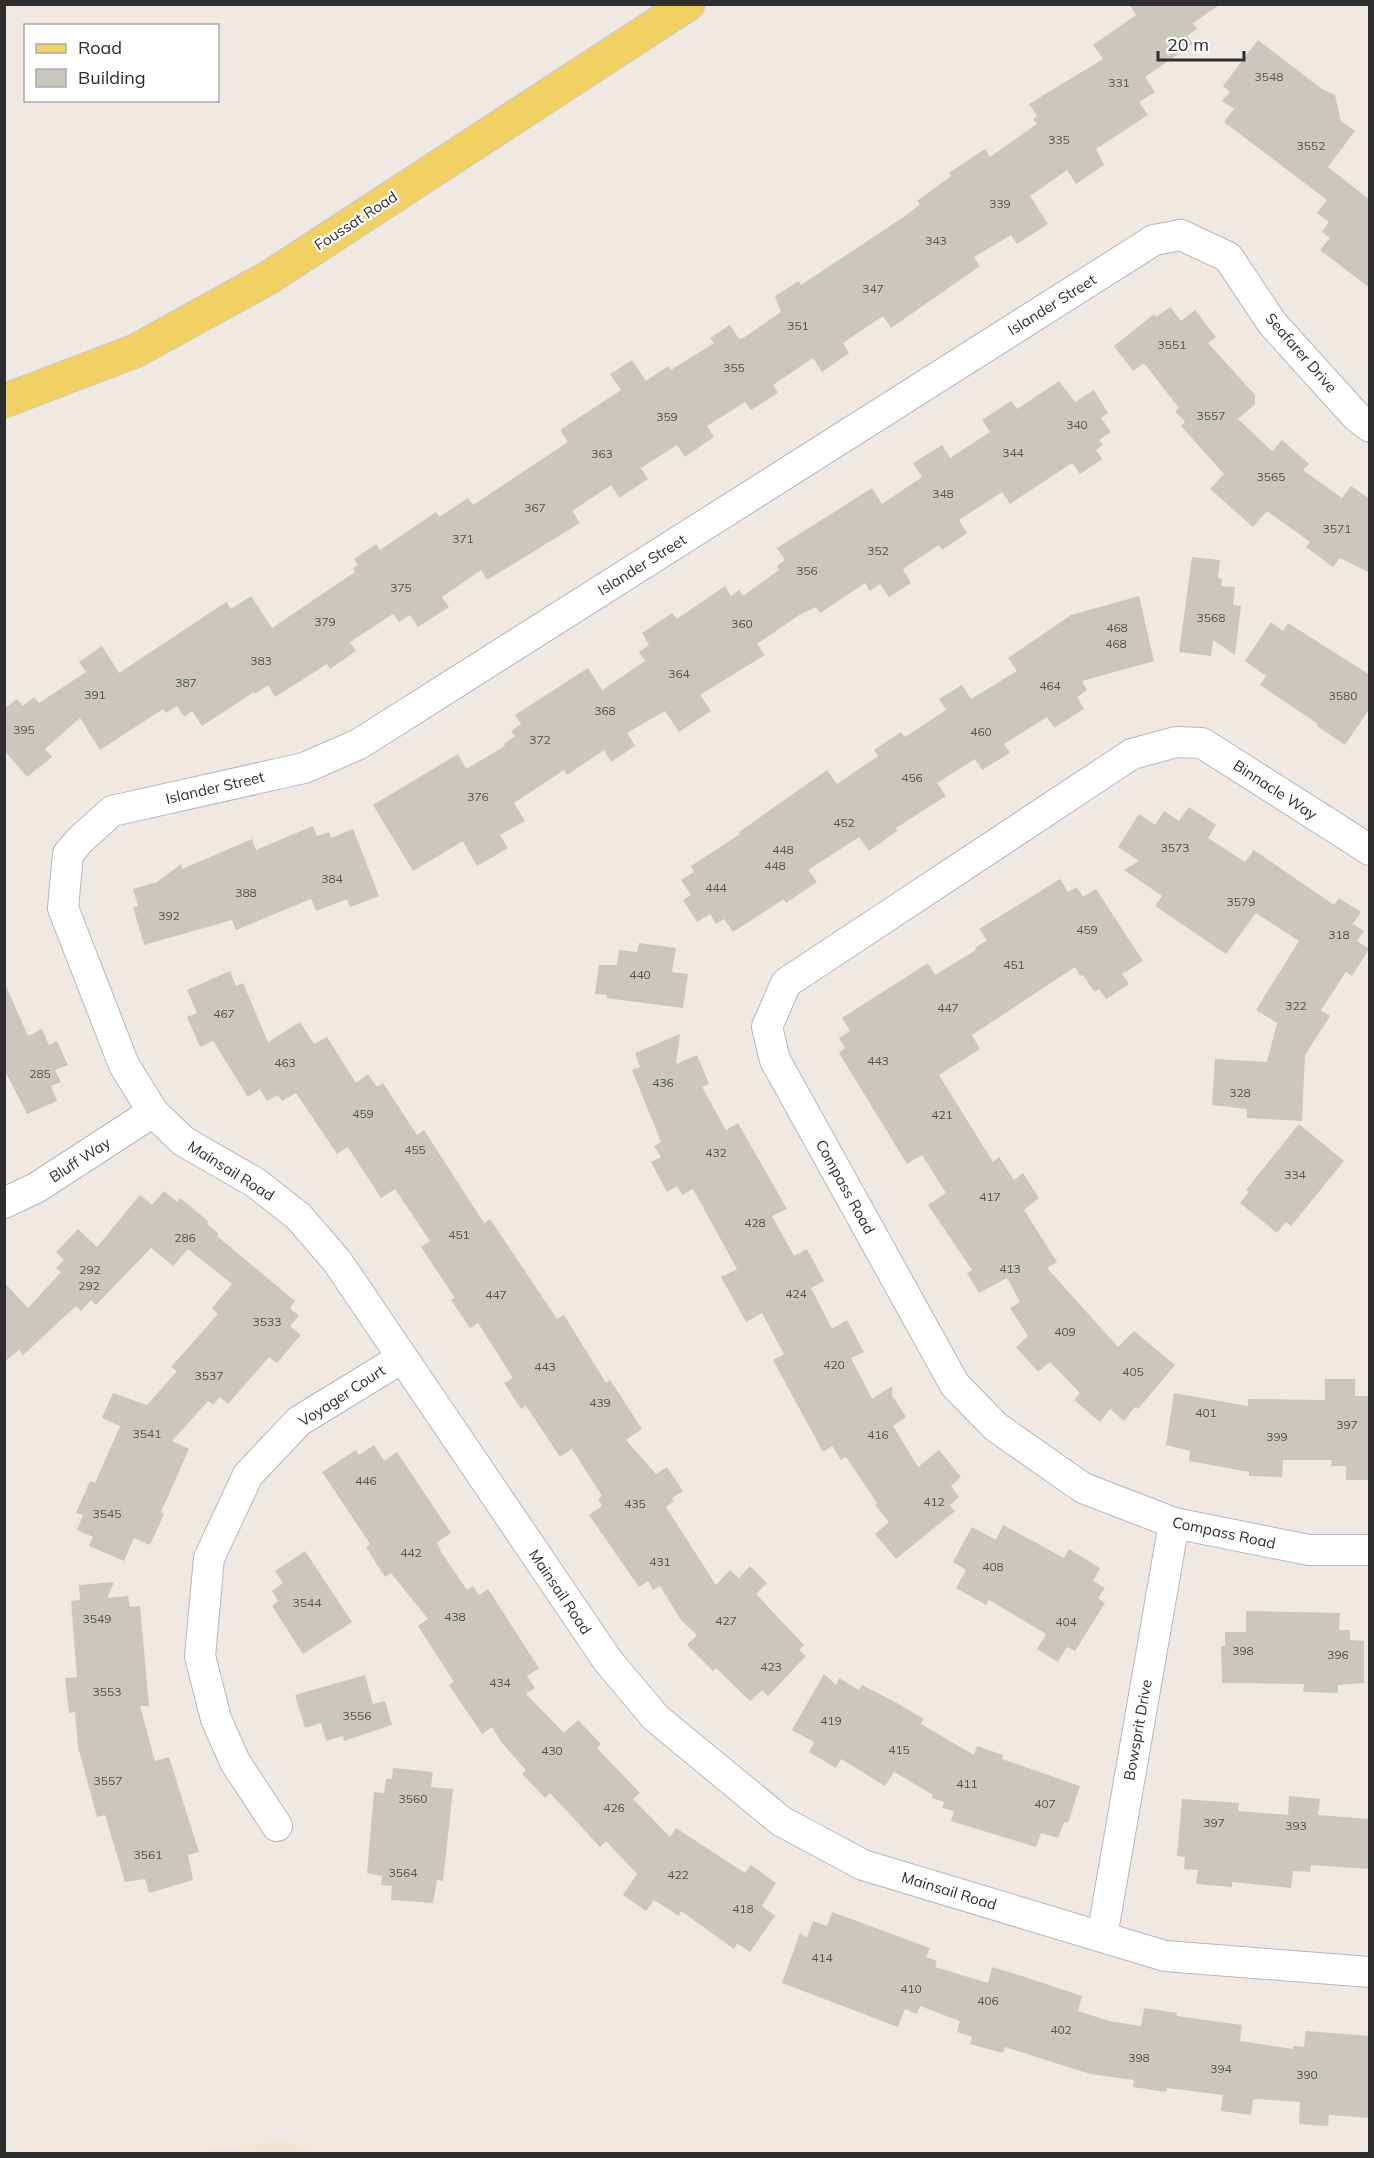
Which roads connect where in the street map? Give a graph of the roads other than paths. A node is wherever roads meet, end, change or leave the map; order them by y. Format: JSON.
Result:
{"nodes":[{"id":1,"x":688,"y":4,"type":"edge"},
{"id":2,"x":1181,"y":235,"type":"joint"},
{"id":3,"x":4,"y":401,"type":"edge"},
{"id":4,"x":1370,"y":427,"type":"edge"},
{"id":5,"x":1176,"y":742,"type":"joint"},
{"id":6,"x":80,"y":840,"type":"joint"},
{"id":7,"x":1370,"y":850,"type":"edge"},
{"id":8,"x":153,"y":1112,"type":"junction"},
{"id":9,"x":4,"y":1203,"type":"edge"},
{"id":10,"x":402,"y":1358,"type":"junction"},
{"id":11,"x":1174,"y":1523,"type":"junction"},
{"id":12,"x":1370,"y":1550,"type":"edge"},
{"id":13,"x":277,"y":1826,"type":"dead end"},
{"id":14,"x":1102,"y":1937,"type":"junction"},
{"id":15,"x":1370,"y":1972,"type":"edge"}],
"edges":[{"from":1,"to":3,"type":"main road","name":"Foussat Road"},
{"from":2,"to":4,"type":"street","name":"Seafarer Drive"},
{"from":2,"to":6,"type":"street","name":"Islander Street"},
{"from":5,"to":7,"type":"street","name":"Binnacle Way"},
{"from":5,"to":11,"type":"street","name":"Compass Road"},
{"from":6,"to":8,"type":"street","name":"Mainsail Road"},
{"from":8,"to":9,"type":"street","name":"Bluff Way"},
{"from":8,"to":10,"type":"street","name":"Mainsail Road"},
{"from":10,"to":13,"type":"street","name":"Voyager Court"},
{"from":10,"to":14,"type":"street","name":"Mainsail Road"},
{"from":11,"to":12,"type":"street","name":"Compass Road"},
{"from":11,"to":14,"type":"street","name":"Bowsprit Drive"},
{"from":14,"to":15,"type":"street","name":"Mainsail Road"}]}
